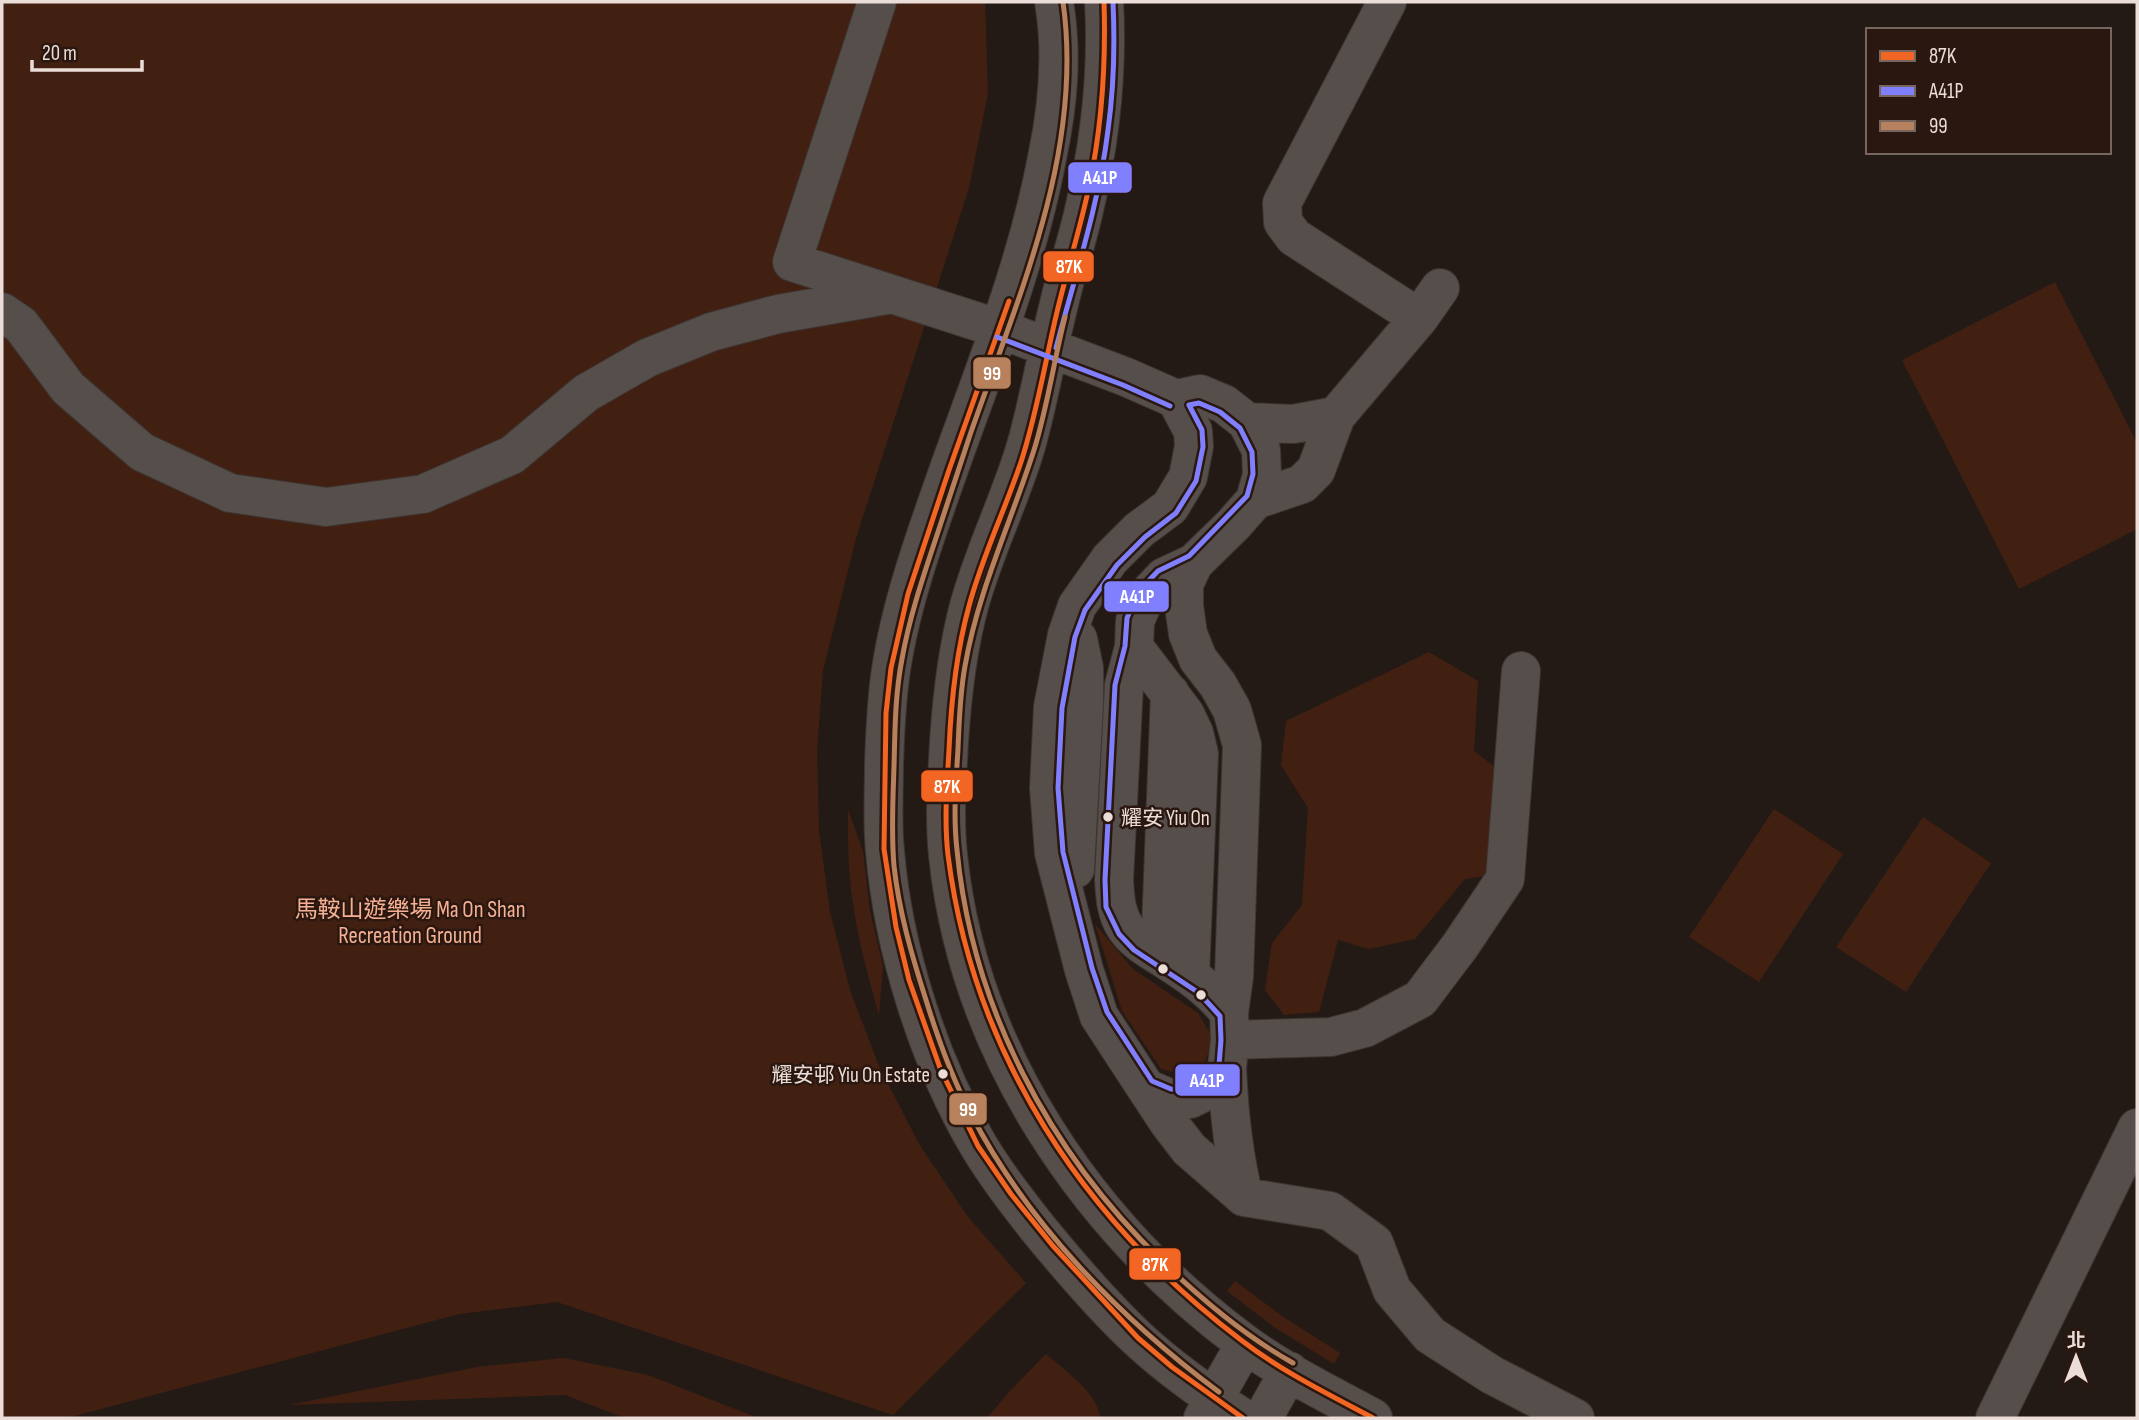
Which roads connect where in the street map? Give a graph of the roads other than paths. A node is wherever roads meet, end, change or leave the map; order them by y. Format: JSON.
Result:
{"nodes":[{"id":1,"x":877,"y":2,"type":"edge"},
{"id":2,"x":1054,"y":2,"type":"edge"},
{"id":3,"x":1104,"y":2,"type":"edge"},
{"id":4,"x":1387,"y":2,"type":"edge"},
{"id":5,"x":893,"y":294,"type":"junction"},
{"id":6,"x":2,"y":312,"type":"edge"},
{"id":7,"x":1000,"y":329,"type":"junction"},
{"id":8,"x":1048,"y":346,"type":"junction"},
{"id":9,"x":1177,"y":399,"type":"junction"},
{"id":10,"x":1336,"y":416,"type":"junction"},
{"id":11,"x":1247,"y":422,"type":"junction"},
{"id":12,"x":1255,"y":500,"type":"junction"},
{"id":13,"x":1195,"y":562,"type":"junction"},
{"id":14,"x":1134,"y":647,"type":"junction"},
{"id":15,"x":1521,"y":671,"type":"dead end"},
{"id":16,"x":1175,"y":965,"type":"junction"},
{"id":17,"x":1229,"y":1040,"type":"junction"},
{"id":18,"x":1146,"y":1088,"type":"junction"},
{"id":19,"x":2137,"y":1128,"type":"edge"},
{"id":20,"x":1244,"y":1197,"type":"junction"},
{"id":21,"x":1245,"y":1344,"type":"junction"},
{"id":22,"x":1289,"y":1371,"type":"junction"},
{"id":23,"x":1220,"y":1412,"type":"edge"},
{"id":24,"x":1263,"y":1418,"type":"edge"},
{"id":25,"x":1373,"y":1418,"type":"edge"},
{"id":26,"x":1575,"y":1418,"type":"edge"},
{"id":27,"x":1996,"y":1418,"type":"edge"}],
"edges":[{"from":1,"to":5,"type":"street"},
{"from":2,"to":7,"type":"street"},
{"from":3,"to":8,"type":"street"},
{"from":4,"to":10,"type":"street"},
{"from":5,"to":6,"type":"street"},
{"from":5,"to":7,"type":"street"},
{"from":7,"to":8,"type":"street"},
{"from":7,"to":23,"type":"street"},
{"from":8,"to":9,"type":"street"},
{"from":8,"to":21,"type":"street"},
{"from":9,"to":11,"type":"street"},
{"from":9,"to":18,"type":"street"},
{"from":10,"to":11,"type":"street"},
{"from":10,"to":12,"type":"street"},
{"from":11,"to":12,"type":"street"},
{"from":12,"to":13,"type":"street"},
{"from":13,"to":14,"type":"street"},
{"from":13,"to":17,"type":"street"},
{"from":14,"to":16,"type":"street"},
{"from":14,"to":16,"type":"street"},
{"from":15,"to":17,"type":"street"},
{"from":16,"to":17,"type":"street"},
{"from":17,"to":18,"type":"street"},
{"from":17,"to":20,"type":"street"},
{"from":18,"to":20,"type":"street"},
{"from":19,"to":27,"type":"street"},
{"from":20,"to":26,"type":"street"},
{"from":21,"to":22,"type":"street"},
{"from":21,"to":23,"type":"street"},
{"from":22,"to":24,"type":"street"},
{"from":22,"to":25,"type":"street"}]}
